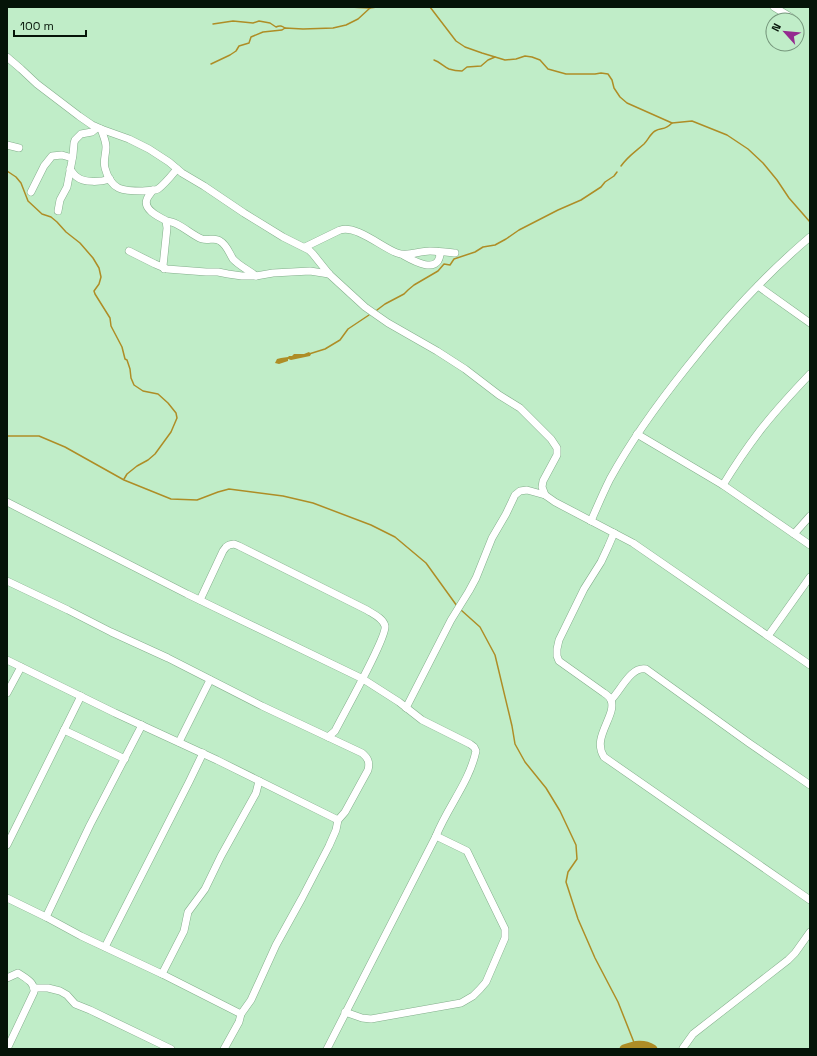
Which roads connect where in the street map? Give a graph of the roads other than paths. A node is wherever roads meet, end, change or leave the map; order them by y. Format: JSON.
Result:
{"nodes":[{"id":1,"x":7,"y":57,"type":"edge"},
{"id":2,"x":99,"y":129,"type":"junction"},
{"id":3,"x":7,"y":145,"type":"edge"},
{"id":4,"x":19,"y":148,"type":"dead end"},
{"id":5,"x":72,"y":158,"type":"junction"},
{"id":6,"x":70,"y":169,"type":"junction"},
{"id":7,"x":177,"y":169,"type":"junction"},
{"id":8,"x":110,"y":179,"type":"junction"},
{"id":9,"x":153,"y":190,"type":"junction"},
{"id":10,"x":30,"y":192,"type":"dead end"},
{"id":11,"x":58,"y":211,"type":"dead end"},
{"id":12,"x":166,"y":221,"type":"junction"},
{"id":13,"x":810,"y":237,"type":"edge"},
{"id":14,"x":305,"y":247,"type":"junction"},
{"id":15,"x":129,"y":251,"type":"dead end"},
{"id":16,"x":438,"y":252,"type":"junction"},
{"id":17,"x":455,"y":253,"type":"dead end"},
{"id":18,"x":402,"y":254,"type":"junction"},
{"id":19,"x":164,"y":268,"type":"junction"},
{"id":20,"x":329,"y":274,"type":"junction"},
{"id":21,"x":256,"y":276,"type":"junction"},
{"id":22,"x":758,"y":286,"type":"junction"},
{"id":23,"x":810,"y":323,"type":"edge"},
{"id":24,"x":810,"y":374,"type":"edge"},
{"id":25,"x":637,"y":434,"type":"junction"},
{"id":26,"x":723,"y":485,"type":"junction"},
{"id":27,"x":545,"y":495,"type":"junction"},
{"id":28,"x":7,"y":502,"type":"edge"},
{"id":29,"x":810,"y":516,"type":"edge"},
{"id":30,"x":591,"y":521,"type":"junction"},
{"id":31,"x":614,"y":532,"type":"junction"},
{"id":32,"x":794,"y":534,"type":"junction"},
{"id":33,"x":810,"y":546,"type":"edge"},
{"id":34,"x":810,"y":577,"type":"edge"},
{"id":35,"x":7,"y":581,"type":"edge"},
{"id":36,"x":200,"y":600,"type":"junction"},
{"id":37,"x":768,"y":636,"type":"junction"},
{"id":38,"x":7,"y":660,"type":"edge"},
{"id":39,"x":810,"y":666,"type":"edge"},
{"id":40,"x":20,"y":667,"type":"junction"},
{"id":41,"x":363,"y":679,"type":"junction"},
{"id":42,"x":210,"y":680,"type":"junction"},
{"id":43,"x":7,"y":693,"type":"edge"},
{"id":44,"x":81,"y":696,"type":"junction"},
{"id":45,"x":611,"y":700,"type":"junction"},
{"id":46,"x":406,"y":708,"type":"junction"},
{"id":47,"x":142,"y":725,"type":"junction"},
{"id":48,"x":64,"y":730,"type":"junction"},
{"id":49,"x":328,"y":737,"type":"junction"},
{"id":50,"x":179,"y":742,"type":"junction"},
{"id":51,"x":203,"y":753,"type":"junction"},
{"id":52,"x":125,"y":759,"type":"junction"},
{"id":53,"x":259,"y":781,"type":"junction"},
{"id":54,"x":810,"y":785,"type":"edge"},
{"id":55,"x":338,"y":820,"type":"junction"},
{"id":56,"x":436,"y":836,"type":"junction"},
{"id":57,"x":7,"y":845,"type":"edge"},
{"id":58,"x":7,"y":898,"type":"edge"},
{"id":59,"x":810,"y":900,"type":"edge"},
{"id":60,"x":46,"y":917,"type":"junction"},
{"id":61,"x":810,"y":932,"type":"edge"},
{"id":62,"x":105,"y":947,"type":"junction"},
{"id":63,"x":162,"y":974,"type":"junction"},
{"id":64,"x":7,"y":978,"type":"edge"},
{"id":65,"x":34,"y":988,"type":"junction"},
{"id":66,"x":346,"y":1012,"type":"junction"},
{"id":67,"x":241,"y":1014,"type":"junction"},
{"id":68,"x":684,"y":1048,"type":"edge"},
{"id":69,"x":7,"y":1049,"type":"edge"},
{"id":70,"x":171,"y":1049,"type":"edge"},
{"id":71,"x":224,"y":1049,"type":"edge"},
{"id":72,"x":327,"y":1049,"type":"edge"}],
"edges":[{"from":1,"to":2,"type":"street"},
{"from":2,"to":5,"type":"street"},
{"from":2,"to":7,"type":"street"},
{"from":2,"to":8,"type":"street"},
{"from":3,"to":4,"type":"street"},
{"from":5,"to":6,"type":"street"},
{"from":5,"to":10,"type":"street"},
{"from":6,"to":8,"type":"street"},
{"from":6,"to":11,"type":"street"},
{"from":7,"to":9,"type":"street"},
{"from":7,"to":14,"type":"street"},
{"from":8,"to":9,"type":"street"},
{"from":9,"to":12,"type":"street"},
{"from":12,"to":19,"type":"street"},
{"from":12,"to":21,"type":"street"},
{"from":13,"to":22,"type":"street"},
{"from":14,"to":18,"type":"street"},
{"from":14,"to":20,"type":"street"},
{"from":15,"to":19,"type":"street"},
{"from":16,"to":17,"type":"street"},
{"from":16,"to":18,"type":"street"},
{"from":16,"to":18,"type":"street"},
{"from":19,"to":21,"type":"street"},
{"from":20,"to":21,"type":"street"},
{"from":20,"to":27,"type":"street"},
{"from":22,"to":23,"type":"street"},
{"from":22,"to":25,"type":"street"},
{"from":24,"to":26,"type":"street"},
{"from":25,"to":26,"type":"street"},
{"from":25,"to":30,"type":"street"},
{"from":26,"to":32,"type":"street"},
{"from":27,"to":30,"type":"street"},
{"from":27,"to":46,"type":"street"},
{"from":28,"to":36,"type":"street"},
{"from":29,"to":32,"type":"street"},
{"from":30,"to":31,"type":"street"},
{"from":31,"to":37,"type":"street"},
{"from":31,"to":45,"type":"street"},
{"from":32,"to":33,"type":"street"},
{"from":34,"to":37,"type":"street"},
{"from":35,"to":42,"type":"street"},
{"from":36,"to":41,"type":"street"},
{"from":36,"to":41,"type":"street"},
{"from":37,"to":39,"type":"street"},
{"from":38,"to":40,"type":"street"},
{"from":40,"to":43,"type":"street"},
{"from":40,"to":44,"type":"street"},
{"from":41,"to":46,"type":"street"},
{"from":41,"to":49,"type":"street"},
{"from":42,"to":49,"type":"street"},
{"from":42,"to":50,"type":"street"},
{"from":44,"to":47,"type":"street"},
{"from":44,"to":48,"type":"street"},
{"from":45,"to":54,"type":"street"},
{"from":45,"to":59,"type":"street"},
{"from":46,"to":56,"type":"street"},
{"from":47,"to":50,"type":"street"},
{"from":47,"to":52,"type":"street"},
{"from":48,"to":52,"type":"street"},
{"from":48,"to":57,"type":"street"},
{"from":49,"to":55,"type":"street"},
{"from":50,"to":51,"type":"street"},
{"from":51,"to":53,"type":"street"},
{"from":51,"to":62,"type":"street"},
{"from":52,"to":60,"type":"street"},
{"from":53,"to":55,"type":"street"},
{"from":53,"to":63,"type":"street"},
{"from":55,"to":67,"type":"street"},
{"from":56,"to":66,"type":"street"},
{"from":56,"to":66,"type":"street"},
{"from":58,"to":60,"type":"street"},
{"from":60,"to":62,"type":"street"},
{"from":61,"to":68,"type":"street"},
{"from":62,"to":63,"type":"street"},
{"from":63,"to":67,"type":"street"},
{"from":64,"to":65,"type":"street"},
{"from":65,"to":69,"type":"street"},
{"from":65,"to":70,"type":"street"},
{"from":66,"to":72,"type":"street"},
{"from":67,"to":71,"type":"street"}]}
